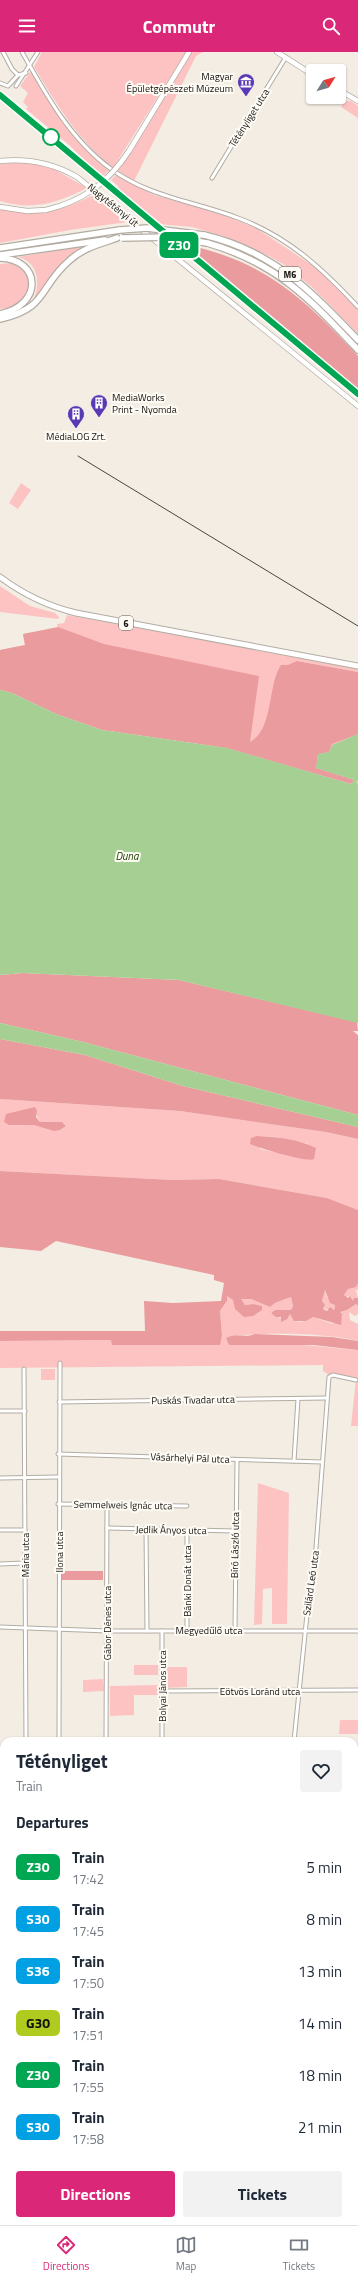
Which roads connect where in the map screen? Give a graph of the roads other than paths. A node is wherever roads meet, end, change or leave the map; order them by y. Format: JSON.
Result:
{"nodes":[{"id":1,"x":3,"y":52,"type":"edge"},
{"id":2,"x":22,"y":52,"type":"edge"},
{"id":3,"x":38,"y":52,"type":"edge"},
{"id":4,"x":189,"y":52,"type":"edge"},
{"id":5,"x":277,"y":52,"type":"edge"},
{"id":6,"x":286,"y":57,"type":"junction"},
{"id":7,"x":30,"y":66,"type":"junction"},
{"id":8,"x":306,"y":70,"type":"edge"},
{"id":9,"x":26,"y":73,"type":"junction"},
{"id":10,"x":18,"y":75,"type":"junction"},
{"id":11,"x":0,"y":84,"type":"edge"},
{"id":12,"x":16,"y":86,"type":"dead end"},
{"id":13,"x":346,"y":94,"type":"edge"},
{"id":14,"x":358,"y":101,"type":"edge"},
{"id":15,"x":0,"y":161,"type":"edge"},
{"id":16,"x":212,"y":178,"type":"dead end"},
{"id":17,"x":0,"y":207,"type":"edge"},
{"id":18,"x":119,"y":238,"type":"junction"},
{"id":19,"x":0,"y":248,"type":"edge"},
{"id":20,"x":0,"y":255,"type":"edge"},
{"id":21,"x":0,"y":258,"type":"edge"},
{"id":22,"x":358,"y":307,"type":"edge"},
{"id":23,"x":0,"y":314,"type":"edge"},
{"id":24,"x":0,"y":319,"type":"edge"},
{"id":25,"x":358,"y":340,"type":"edge"},
{"id":26,"x":358,"y":350,"type":"edge"},
{"id":27,"x":358,"y":406,"type":"edge"},
{"id":28,"x":0,"y":578,"type":"edge"},
{"id":29,"x":358,"y":666,"type":"edge"},
{"id":30,"x":60,"y":1363,"type":"dead end"},
{"id":31,"x":24,"y":1369,"type":"dead end"},
{"id":32,"x":356,"y":1380,"type":"dead end"},
{"id":33,"x":327,"y":1398,"type":"junction"},
{"id":34,"x":298,"y":1399,"type":"junction"},
{"id":35,"x":59,"y":1402,"type":"junction"},
{"id":36,"x":0,"y":1411,"type":"edge"},
{"id":37,"x":25,"y":1411,"type":"junction"},
{"id":38,"x":58,"y":1454,"type":"junction"},
{"id":39,"x":237,"y":1460,"type":"junction"},
{"id":40,"x":294,"y":1461,"type":"junction"},
{"id":41,"x":322,"y":1462,"type":"junction"},
{"id":42,"x":24,"y":1477,"type":"junction"},
{"id":43,"x":58,"y":1477,"type":"junction"},
{"id":44,"x":0,"y":1478,"type":"edge"},
{"id":45,"x":58,"y":1504,"type":"junction"},
{"id":46,"x":107,"y":1505,"type":"junction"},
{"id":47,"x":187,"y":1506,"type":"dead end"},
{"id":48,"x":107,"y":1528,"type":"junction"},
{"id":49,"x":0,"y":1530,"type":"edge"},
{"id":50,"x":24,"y":1530,"type":"junction"},
{"id":51,"x":146,"y":1530,"type":"junction"},
{"id":52,"x":188,"y":1531,"type":"junction"},
{"id":53,"x":235,"y":1531,"type":"junction"},
{"id":54,"x":24,"y":1563,"type":"junction"},
{"id":55,"x":0,"y":1564,"type":"edge"},
{"id":56,"x":0,"y":1627,"type":"edge"},
{"id":57,"x":26,"y":1628,"type":"junction"},
{"id":58,"x":59,"y":1629,"type":"junction"},
{"id":59,"x":187,"y":1630,"type":"junction"},
{"id":60,"x":235,"y":1630,"type":"junction"},
{"id":61,"x":305,"y":1630,"type":"junction"},
{"id":62,"x":108,"y":1631,"type":"junction"},
{"id":63,"x":147,"y":1631,"type":"junction"},
{"id":64,"x":162,"y":1631,"type":"junction"},
{"id":65,"x":358,"y":1631,"type":"edge"},
{"id":66,"x":358,"y":1690,"type":"edge"},
{"id":67,"x":162,"y":1691,"type":"junction"},
{"id":68,"x":299,"y":1691,"type":"junction"},
{"id":69,"x":26,"y":1737,"type":"edge"},
{"id":70,"x":59,"y":1737,"type":"edge"},
{"id":71,"x":106,"y":1737,"type":"edge"},
{"id":72,"x":162,"y":1737,"type":"edge"},
{"id":73,"x":294,"y":1737,"type":"edge"},
{"id":74,"x":311,"y":2225,"type":"edge"},
{"id":75,"x":315,"y":2225,"type":"edge"}],
"edges":[{"from":1,"to":10,"type":"street"},
{"from":2,"to":7,"type":"street"},
{"from":3,"to":7,"type":"street"},
{"from":4,"to":17,"type":"main road","bridge":true},
{"from":5,"to":6,"type":"main road"},
{"from":6,"to":8,"type":"main road"},
{"from":6,"to":16,"type":"street","name":"Tétényliget utca"},
{"from":7,"to":9,"type":"street"},
{"from":7,"to":22,"type":"street"},
{"from":9,"to":10,"type":"street"},
{"from":9,"to":12,"type":"street"},
{"from":10,"to":11,"type":"street"},
{"from":13,"to":14,"type":"main road"},
{"from":15,"to":27,"type":"main road","name":"Nagytétényi út"},
{"from":18,"to":20,"type":"highway","number":"M6"},
{"from":18,"to":24,"type":"highway"},
{"from":18,"to":26,"type":"highway","number":"M6","bridge":true},
{"from":19,"to":25,"type":"highway","number":"M6","bridge":true},
{"from":21,"to":23,"type":"highway"},
{"from":28,"to":29,"type":"main road","number":"6"},
{"from":30,"to":35,"type":"street","name":"Ilona utca"},
{"from":31,"to":37,"type":"street","name":"Mária utca"},
{"from":32,"to":33,"type":"street","name":"Szilárd Leó utca"},
{"from":33,"to":34,"type":"street","name":"Puskás Tivadar utca"},
{"from":33,"to":41,"type":"street","name":"Szilárd Leó utca"},
{"from":34,"to":35,"type":"street","name":"Puskás Tivadar utca"},
{"from":34,"to":40,"type":"street"},
{"from":35,"to":38,"type":"street","name":"Ilona utca"},
{"from":36,"to":37,"type":"street"},
{"from":37,"to":42,"type":"street","name":"Mária utca"},
{"from":38,"to":39,"type":"street","name":"Vásárhelyi Pál utca"},
{"from":38,"to":43,"type":"street","name":"Ilona utca"},
{"from":39,"to":40,"type":"street","name":"Vásárhelyi Pál utca"},
{"from":39,"to":53,"type":"street","name":"Bíró László utca"},
{"from":40,"to":41,"type":"street","name":"Vásárhelyi Pál utca"},
{"from":41,"to":61,"type":"street","name":"Szilárd Leó utca"},
{"from":42,"to":43,"type":"street"},
{"from":42,"to":44,"type":"street"},
{"from":42,"to":50,"type":"street","name":"Mária utca"},
{"from":43,"to":45,"type":"street","name":"Ilona utca"},
{"from":45,"to":46,"type":"street","name":"Semmelweis Ignác utca"},
{"from":45,"to":58,"type":"street","name":"Ilona utca"},
{"from":46,"to":47,"type":"street","name":"Semmelweis Ignác utca"},
{"from":46,"to":48,"type":"street","name":"Gábor Dénes utca"},
{"from":48,"to":51,"type":"street","name":"Jedlik Ányos utca"},
{"from":48,"to":62,"type":"street","name":"Gábor Dénes utca"},
{"from":49,"to":50,"type":"street"},
{"from":50,"to":54,"type":"street","name":"Mária utca"},
{"from":51,"to":52,"type":"street","name":"Jedlik Ányos utca"},
{"from":51,"to":63,"type":"street"},
{"from":52,"to":53,"type":"street","name":"Jedlik Ányos utca"},
{"from":52,"to":59,"type":"street","name":"Bánki Donát utca"},
{"from":53,"to":60,"type":"street","name":"Bíró László utca"},
{"from":54,"to":55,"type":"street"},
{"from":54,"to":57,"type":"street","name":"Mária utca"},
{"from":56,"to":57,"type":"street","name":"Megyedűlő utca"},
{"from":57,"to":58,"type":"street","name":"Megyedűlő utca"},
{"from":57,"to":69,"type":"street","name":"Mária utca"},
{"from":58,"to":62,"type":"street","name":"Megyedűlő utca"},
{"from":58,"to":70,"type":"street","name":"Ilona utca"},
{"from":59,"to":60,"type":"street","name":"Megyedűlő utca"},
{"from":59,"to":64,"type":"street","name":"Megyedűlő utca"},
{"from":60,"to":61,"type":"street","name":"Megyedűlő utca"},
{"from":61,"to":65,"type":"street","name":"Megyedűlő utca"},
{"from":61,"to":68,"type":"street","name":"Szilárd Leó utca"},
{"from":62,"to":63,"type":"street","name":"Megyedűlő utca"},
{"from":62,"to":71,"type":"street","name":"Gábor Dénes utca"},
{"from":63,"to":64,"type":"street","name":"Megyedűlő utca"},
{"from":64,"to":67,"type":"street","name":"Bolyai János utca"},
{"from":66,"to":68,"type":"street","name":"Eötvös Loránd utca"},
{"from":67,"to":68,"type":"street","name":"Eötvös Loránd utca"},
{"from":67,"to":72,"type":"street","name":"Bolyai János utca"},
{"from":68,"to":73,"type":"street","name":"Szilárd Leó utca"},
{"from":74,"to":75,"type":"street"}]}
